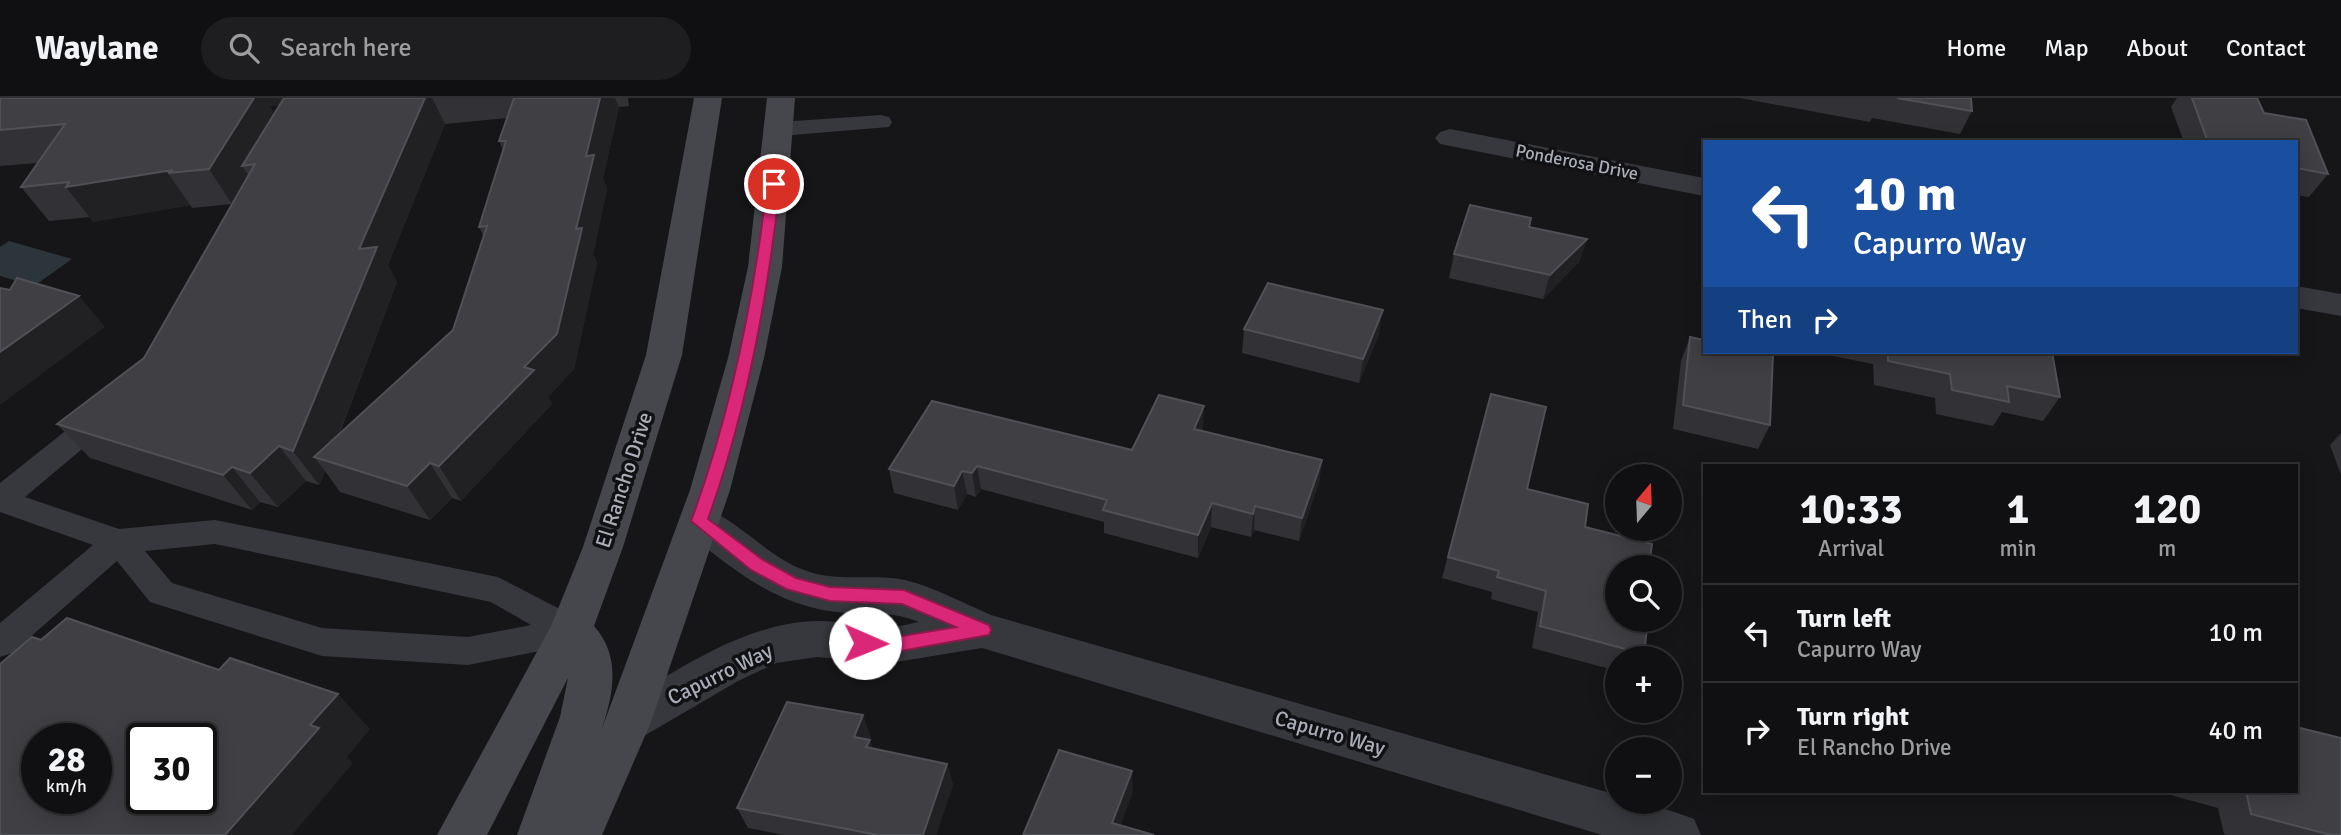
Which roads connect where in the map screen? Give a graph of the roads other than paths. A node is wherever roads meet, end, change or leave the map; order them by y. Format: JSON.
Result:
{"nodes":[{"id":1,"x":708,"y":98,"type":"edge"},
{"id":2,"x":781,"y":113,"type":"edge"},
{"id":3,"x":881,"y":122,"type":"dead end"},
{"id":4,"x":1450,"y":138,"type":"dead end"},
{"id":5,"x":1703,"y":187,"type":"edge"},
{"id":6,"x":2298,"y":297,"type":"edge"},
{"id":7,"x":2341,"y":305,"type":"edge"},
{"id":8,"x":117,"y":402,"type":"edge"},
{"id":9,"x":0,"y":500,"type":"edge"},
{"id":10,"x":699,"y":521,"type":"junction"},
{"id":11,"x":119,"y":541,"type":"junction"},
{"id":12,"x":982,"y":630,"type":"junction"},
{"id":13,"x":571,"y":631,"type":"junction"},
{"id":14,"x":0,"y":643,"type":"edge"},
{"id":15,"x":628,"y":722,"type":"junction"},
{"id":16,"x":461,"y":835,"type":"edge"},
{"id":17,"x":541,"y":835,"type":"edge"},
{"id":18,"x":578,"y":835,"type":"edge"},
{"id":19,"x":1677,"y":835,"type":"edge"}],
"edges":[{"from":1,"to":13,"type":"main road","name":"El Rancho Drive"},
{"from":2,"to":3,"type":"lane"},
{"from":2,"to":10,"type":"main road"},
{"from":4,"to":5,"type":"street","name":"Ponderosa Drive"},
{"from":6,"to":7,"type":"street"},
{"from":8,"to":9,"type":"lane"},
{"from":9,"to":11,"type":"lane"},
{"from":10,"to":12,"type":"street","name":"Capurro Way"},
{"from":10,"to":15,"type":"main road"},
{"from":11,"to":13,"type":"lane"},
{"from":11,"to":13,"type":"lane"},
{"from":11,"to":14,"type":"lane"},
{"from":12,"to":15,"type":"street","name":"Capurro Way"},
{"from":12,"to":19,"type":"street","name":"Capurro Way"},
{"from":13,"to":16,"type":"main road","name":"El Rancho Drive"},
{"from":13,"to":17,"type":"main road"},
{"from":15,"to":18,"type":"main road"}]}
